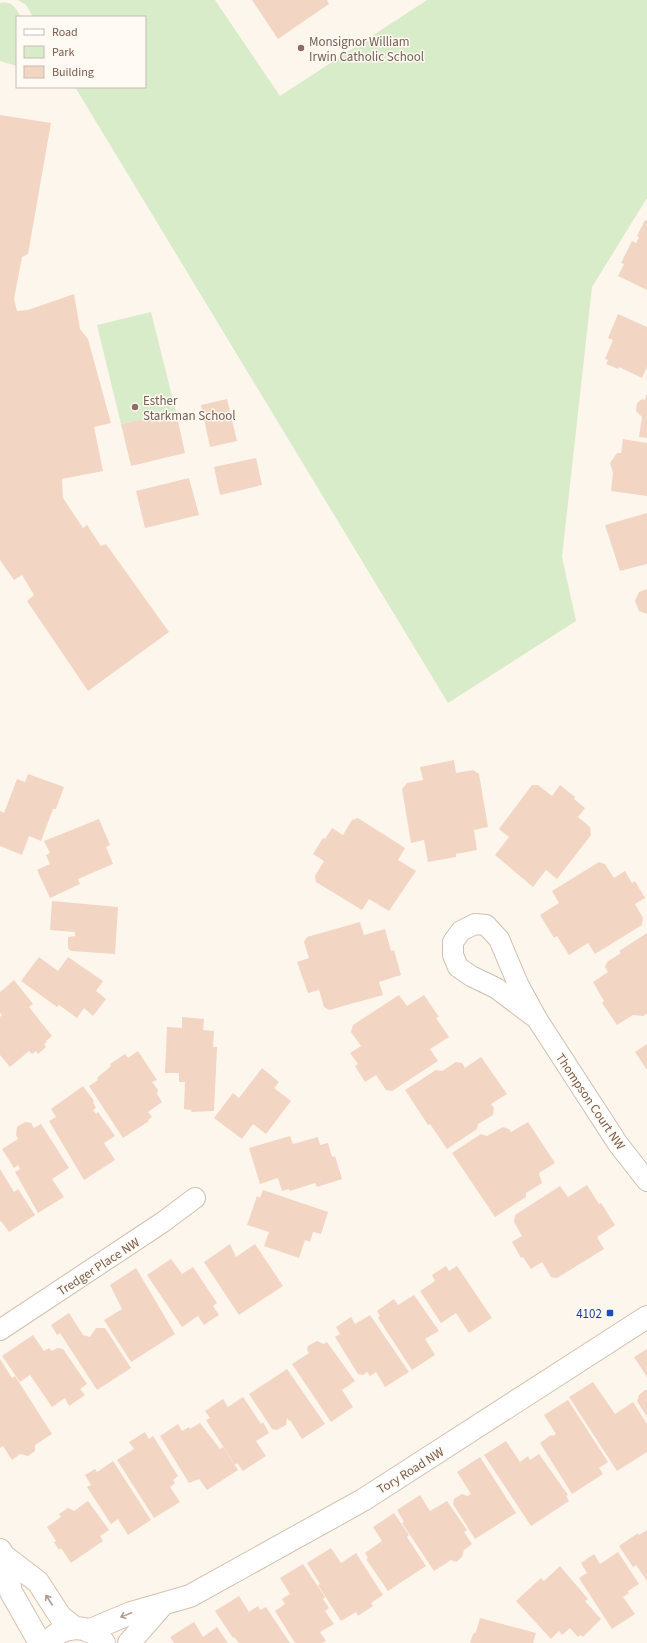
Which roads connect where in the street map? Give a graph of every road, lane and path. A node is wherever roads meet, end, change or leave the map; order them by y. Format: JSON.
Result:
{"nodes":[{"id":1,"x":536,"y":1019,"type":"junction"},
{"id":2,"x":647,"y":1181,"type":"edge"},
{"id":3,"x":194,"y":1198,"type":"dead end"},
{"id":4,"x":647,"y":1317,"type":"edge"},
{"id":5,"x":0,"y":1330,"type":"edge"},
{"id":6,"x":2,"y":1553,"type":"edge"},
{"id":7,"x":163,"y":1604,"type":"junction"},
{"id":8,"x":89,"y":1634,"type":"edge"},
{"id":9,"x":40,"y":1643,"type":"edge"},
{"id":10,"x":47,"y":1643,"type":"edge"},
{"id":11,"x":129,"y":1643,"type":"edge"}],
"edges":[{"from":1,"to":1,"type":"street","name":"Thompson Court NW"},
{"from":1,"to":2,"type":"street","name":"Thompson Court NW"},
{"from":3,"to":5,"type":"street","name":"Tredger Place NW"},
{"from":4,"to":7,"type":"street","name":"Tory Road NW"},
{"from":8,"to":6,"type":"street","one_way":true},
{"from":6,"to":9,"type":"street"},
{"from":7,"to":8,"type":"street","name":"Tory Road NW","one_way":true},
{"from":7,"to":11,"type":"street"},
{"from":8,"to":10,"type":"street","name":"Tory Road NW"}]}
